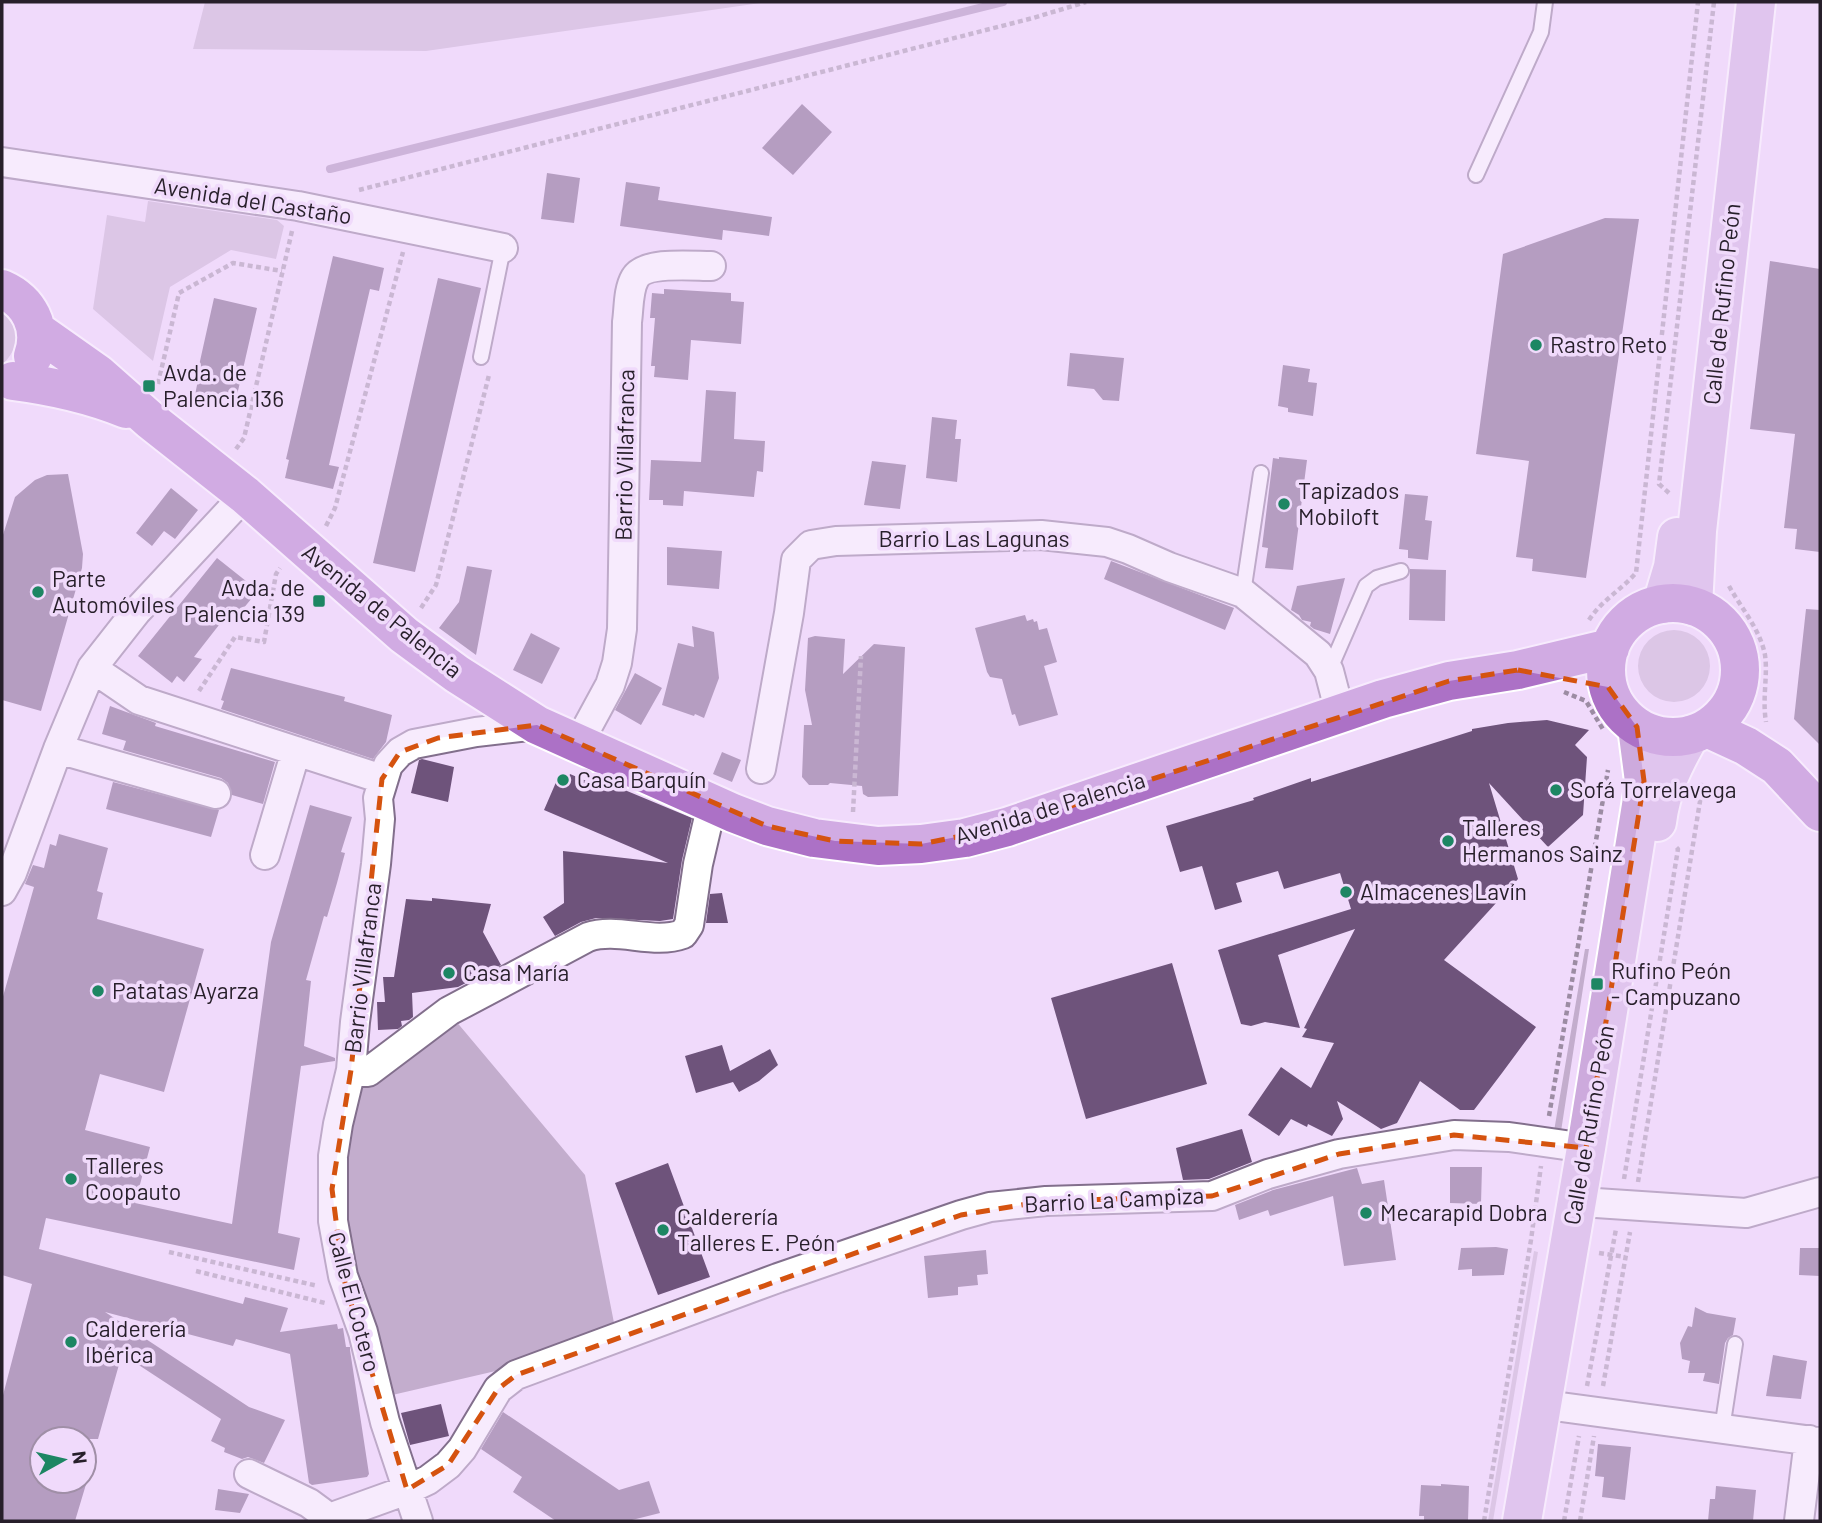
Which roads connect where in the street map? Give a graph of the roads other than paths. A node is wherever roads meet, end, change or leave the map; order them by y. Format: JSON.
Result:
{"nodes":[{"id":1,"x":1545,"y":2,"type":"edge"},
{"id":2,"x":1731,"y":2,"type":"edge"},
{"id":3,"x":1756,"y":2,"type":"edge"},
{"id":4,"x":2,"y":162,"type":"edge"},
{"id":5,"x":1476,"y":175,"type":"dead end"},
{"id":6,"x":503,"y":248,"type":"joint"},
{"id":7,"x":710,"y":266,"type":"dead end"},
{"id":8,"x":2,"y":289,"type":"edge"},
{"id":9,"x":37,"y":331,"type":"junction"},
{"id":10,"x":481,"y":357,"type":"dead end"},
{"id":11,"x":7,"y":383,"type":"edge"},
{"id":12,"x":150,"y":420,"type":"junction"},
{"id":13,"x":1261,"y":473,"type":"dead end"},
{"id":14,"x":231,"y":484,"type":"junction"},
{"id":15,"x":1401,"y":571,"type":"dead end"},
{"id":16,"x":1242,"y":593,"type":"junction"},
{"id":17,"x":1677,"y":605,"type":"junction"},
{"id":18,"x":1599,"y":635,"type":"junction"},
{"id":19,"x":92,"y":668,"type":"junction"},
{"id":20,"x":1518,"y":670,"type":"junction"},
{"id":21,"x":1329,"y":671,"type":"junction"},
{"id":22,"x":1608,"y":687,"type":"junction"},
{"id":23,"x":1736,"y":694,"type":"junction"},
{"id":24,"x":1340,"y":713,"type":"junction"},
{"id":25,"x":537,"y":725,"type":"junction"},
{"id":26,"x":1622,"y":732,"type":"junction"},
{"id":27,"x":1699,"y":732,"type":"junction"},
{"id":28,"x":579,"y":744,"type":"junction"},
{"id":29,"x":58,"y":749,"type":"junction"},
{"id":30,"x":296,"y":751,"type":"junction"},
{"id":31,"x":1777,"y":766,"type":"junction"},
{"id":32,"x":761,"y":769,"type":"dead end"},
{"id":33,"x":383,"y":779,"type":"junction"},
{"id":34,"x":216,"y":794,"type":"dead end"},
{"id":35,"x":712,"y":804,"type":"junction"},
{"id":36,"x":1820,"y":812,"type":"edge"},
{"id":37,"x":265,"y":855,"type":"dead end"},
{"id":38,"x":2,"y":891,"type":"edge"},
{"id":39,"x":351,"y":1070,"type":"junction"},
{"id":40,"x":1586,"y":1148,"type":"junction"},
{"id":41,"x":1820,"y":1192,"type":"edge"},
{"id":42,"x":1617,"y":1204,"type":"junction"},
{"id":43,"x":1735,"y":1344,"type":"dead end"},
{"id":44,"x":1581,"y":1410,"type":"junction"},
{"id":45,"x":1722,"y":1429,"type":"junction"},
{"id":46,"x":1814,"y":1441,"type":"edge"},
{"id":47,"x":249,"y":1474,"type":"dead end"},
{"id":48,"x":407,"y":1490,"type":"junction"},
{"id":49,"x":325,"y":1519,"type":"edge"},
{"id":50,"x":418,"y":1521,"type":"edge"},
{"id":51,"x":1522,"y":1521,"type":"edge"},
{"id":52,"x":1542,"y":1521,"type":"edge"},
{"id":53,"x":1799,"y":1521,"type":"edge"}],
"edges":[{"from":1,"to":5,"type":"lane"},
{"from":2,"to":17,"type":"main road","name":"Calle de Rufino Peón"},
{"from":3,"to":17,"type":"main road","name":"Calle de Rufino Peón"},
{"from":4,"to":6,"type":"street","name":"Avenida del Castaño"},
{"from":6,"to":10,"type":"lane"},
{"from":7,"to":28,"type":"street","name":"Barrio Villafranca"},
{"from":8,"to":9,"type":"highway"},
{"from":9,"to":11,"type":"highway"},
{"from":9,"to":12,"type":"highway"},
{"from":11,"to":12,"type":"highway"},
{"from":12,"to":14,"type":"highway","name":"Avenida de Palencia"},
{"from":13,"to":16,"type":"lane"},
{"from":14,"to":19,"type":"street"},
{"from":14,"to":25,"type":"highway","name":"Avenida de Palencia"},
{"from":15,"to":21,"type":"lane"},
{"from":16,"to":21,"type":"street","name":"Barrio Las Lagunas"},
{"from":16,"to":32,"type":"street","name":"Barrio Las Lagunas"},
{"from":17,"to":18,"type":"highway"},
{"from":17,"to":23,"type":"highway"},
{"from":18,"to":20,"type":"highway","name":"Avenida de Palencia"},
{"from":18,"to":22,"type":"highway"},
{"from":19,"to":29,"type":"street"},
{"from":19,"to":30,"type":"street"},
{"from":20,"to":22,"type":"highway","name":"Avenida de Palencia"},
{"from":20,"to":24,"type":"highway","name":"Avenida de Palencia"},
{"from":21,"to":24,"type":"street","name":"Barrio Las Lagunas"},
{"from":22,"to":26,"type":"highway"},
{"from":23,"to":27,"type":"highway"},
{"from":23,"to":31,"type":"highway"},
{"from":24,"to":35,"type":"highway","name":"Avenida de Palencia"},
{"from":25,"to":28,"type":"highway","name":"Avenida de Palencia"},
{"from":25,"to":33,"type":"street","name":"Barrio Villafranca"},
{"from":26,"to":27,"type":"highway"},
{"from":26,"to":40,"type":"main road","name":"Calle de Rufino Peón"},
{"from":27,"to":31,"type":"highway"},
{"from":27,"to":42,"type":"main road","name":"Calle de Rufino Peón"},
{"from":28,"to":35,"type":"highway","name":"Avenida de Palencia"},
{"from":29,"to":34,"type":"street"},
{"from":29,"to":38,"type":"street"},
{"from":30,"to":33,"type":"street"},
{"from":30,"to":37,"type":"street"},
{"from":31,"to":36,"type":"highway"},
{"from":33,"to":39,"type":"street","name":"Barrio Villafranca"},
{"from":35,"to":39,"type":"street","name":"Barrio Villafranca"},
{"from":39,"to":48,"type":"street","name":"Calle El Cotero"},
{"from":40,"to":48,"type":"street","name":"Barrio La Campiza"},
{"from":40,"to":51,"type":"main road","name":"Calle de Rufino Peón"},
{"from":41,"to":42,"type":"street"},
{"from":42,"to":44,"type":"main road","name":"Calle de Rufino Peón"},
{"from":43,"to":45,"type":"lane"},
{"from":44,"to":45,"type":"street"},
{"from":44,"to":52,"type":"main road","name":"Calle de Rufino Peón"},
{"from":45,"to":46,"type":"street"},
{"from":46,"to":53,"type":"street"},
{"from":47,"to":49,"type":"street"},
{"from":48,"to":49,"type":"street"},
{"from":48,"to":50,"type":"street","name":"Calle El Cotero"}]}
